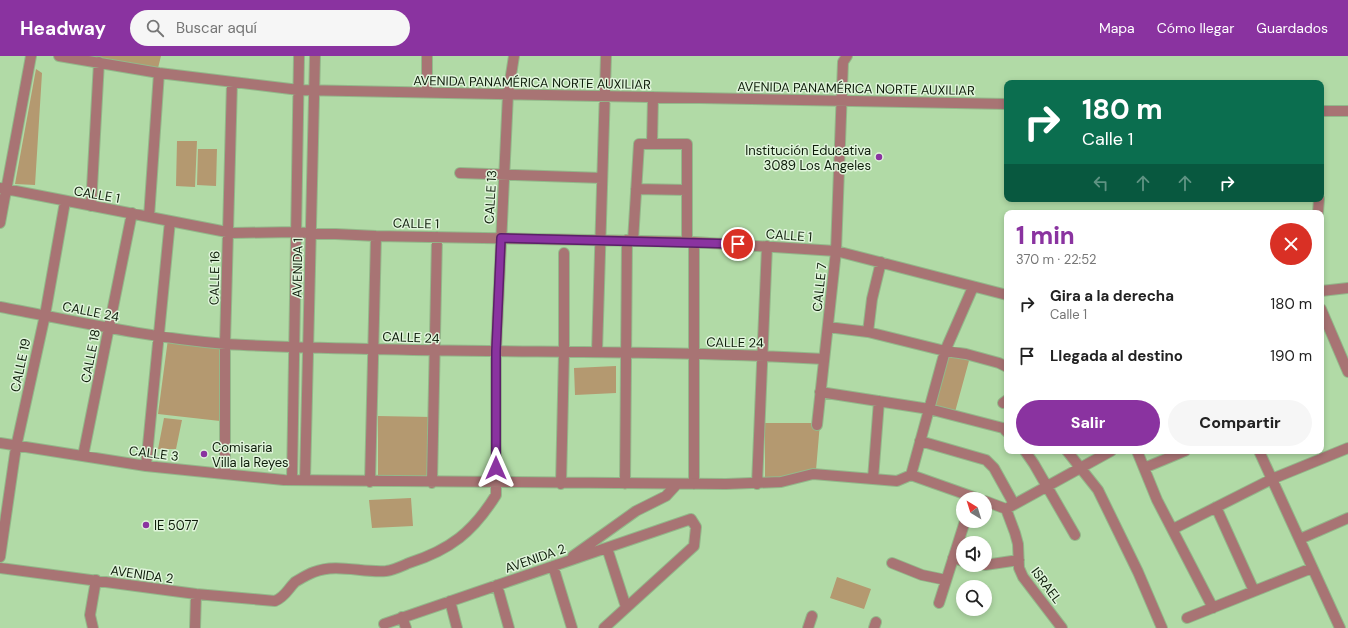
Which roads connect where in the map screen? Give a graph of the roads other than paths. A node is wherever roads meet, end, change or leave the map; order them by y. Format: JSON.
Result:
{"nodes":[{"id":1,"x":31,"y":56,"type":"edge"},
{"id":2,"x":59,"y":56,"type":"edge"},
{"id":3,"x":299,"y":56,"type":"edge"},
{"id":4,"x":315,"y":56,"type":"edge"},
{"id":5,"x":427,"y":56,"type":"edge"},
{"id":6,"x":514,"y":56,"type":"edge"},
{"id":7,"x":606,"y":56,"type":"edge"},
{"id":8,"x":847,"y":56,"type":"edge"},
{"id":9,"x":98,"y":62,"type":"junction"},
{"id":10,"x":159,"y":72,"type":"junction"},
{"id":11,"x":232,"y":82,"type":"junction"},
{"id":12,"x":299,"y":90,"type":"junction"},
{"id":13,"x":314,"y":90,"type":"junction"},
{"id":14,"x":427,"y":93,"type":"junction"},
{"id":15,"x":508,"y":94,"type":"junction"},
{"id":16,"x":604,"y":96,"type":"junction"},
{"id":17,"x":652,"y":97,"type":"junction"},
{"id":18,"x":841,"y":101,"type":"junction"},
{"id":19,"x":1004,"y":104,"type":"edge"},
{"id":20,"x":1324,"y":110,"type":"edge"},
{"id":21,"x":1348,"y":111,"type":"edge"},
{"id":22,"x":652,"y":144,"type":"junction"},
{"id":23,"x":460,"y":173,"type":"dead end"},
{"id":24,"x":504,"y":174,"type":"junction"},
{"id":25,"x":602,"y":178,"type":"junction"},
{"id":26,"x":3,"y":189,"type":"edge"},
{"id":27,"x":636,"y":189,"type":"junction"},
{"id":28,"x":687,"y":190,"type":"junction"},
{"id":29,"x":65,"y":202,"type":"junction"},
{"id":30,"x":91,"y":206,"type":"junction"},
{"id":31,"x":132,"y":213,"type":"junction"},
{"id":32,"x":150,"y":217,"type":"junction"},
{"id":33,"x":170,"y":221,"type":"junction"},
{"id":34,"x":0,"y":223,"type":"edge"},
{"id":35,"x":228,"y":232,"type":"junction"},
{"id":36,"x":295,"y":232,"type":"junction"},
{"id":37,"x":311,"y":233,"type":"junction"},
{"id":38,"x":376,"y":236,"type":"junction"},
{"id":39,"x":437,"y":237,"type":"junction"},
{"id":40,"x":501,"y":238,"type":"junction"},
{"id":41,"x":600,"y":240,"type":"junction"},
{"id":42,"x":630,"y":240,"type":"junction"},
{"id":43,"x":690,"y":242,"type":"junction"},
{"id":44,"x":767,"y":246,"type":"junction"},
{"id":45,"x":836,"y":251,"type":"junction"},
{"id":46,"x":564,"y":253,"type":"dead end"},
{"id":47,"x":881,"y":262,"type":"junction"},
{"id":48,"x":973,"y":287,"type":"junction"},
{"id":49,"x":1348,"y":288,"type":"edge"},
{"id":50,"x":1324,"y":291,"type":"edge"},
{"id":51,"x":1004,"y":294,"type":"edge"},
{"id":52,"x":0,"y":307,"type":"edge"},
{"id":53,"x":45,"y":315,"type":"junction"},
{"id":54,"x":1324,"y":316,"type":"edge"},
{"id":55,"x":109,"y":327,"type":"junction"},
{"id":56,"x":828,"y":327,"type":"junction"},
{"id":57,"x":868,"y":332,"type":"junction"},
{"id":58,"x":160,"y":337,"type":"junction"},
{"id":59,"x":226,"y":344,"type":"junction"},
{"id":60,"x":294,"y":347,"type":"junction"},
{"id":61,"x":308,"y":348,"type":"junction"},
{"id":62,"x":374,"y":349,"type":"junction"},
{"id":63,"x":496,"y":351,"type":"junction"},
{"id":64,"x":945,"y":351,"type":"junction"},
{"id":65,"x":435,"y":352,"type":"junction"},
{"id":66,"x":564,"y":352,"type":"junction"},
{"id":67,"x":597,"y":352,"type":"junction"},
{"id":68,"x":626,"y":352,"type":"junction"},
{"id":69,"x":693,"y":354,"type":"junction"},
{"id":70,"x":762,"y":355,"type":"junction"},
{"id":71,"x":824,"y":359,"type":"junction"},
{"id":72,"x":1004,"y":366,"type":"edge"},
{"id":73,"x":1348,"y":372,"type":"edge"},
{"id":74,"x":820,"y":392,"type":"junction"},
{"id":75,"x":879,"y":402,"type":"junction"},
{"id":76,"x":929,"y":409,"type":"junction"},
{"id":77,"x":817,"y":425,"type":"dead end"},
{"id":78,"x":1004,"y":430,"type":"edge"},
{"id":79,"x":920,"y":441,"type":"junction"},
{"id":80,"x":0,"y":443,"type":"edge"},
{"id":81,"x":16,"y":447,"type":"junction"},
{"id":82,"x":1348,"y":448,"type":"edge"},
{"id":83,"x":1027,"y":454,"type":"edge"},
{"id":84,"x":1069,"y":454,"type":"edge"},
{"id":85,"x":1106,"y":454,"type":"edge"},
{"id":86,"x":1138,"y":454,"type":"edge"},
{"id":87,"x":1178,"y":454,"type":"edge"},
{"id":88,"x":1261,"y":454,"type":"edge"},
{"id":89,"x":83,"y":456,"type":"junction"},
{"id":90,"x":146,"y":466,"type":"junction"},
{"id":91,"x":1080,"y":468,"type":"junction"},
{"id":92,"x":1144,"y":468,"type":"junction"},
{"id":93,"x":225,"y":474,"type":"junction"},
{"id":94,"x":911,"y":475,"type":"junction"},
{"id":95,"x":873,"y":479,"type":"junction"},
{"id":96,"x":1272,"y":479,"type":"junction"},
{"id":97,"x":292,"y":480,"type":"junction"},
{"id":98,"x":305,"y":480,"type":"junction"},
{"id":99,"x":370,"y":482,"type":"junction"},
{"id":100,"x":432,"y":483,"type":"junction"},
{"id":101,"x":496,"y":483,"type":"junction"},
{"id":102,"x":561,"y":484,"type":"junction"},
{"id":103,"x":625,"y":484,"type":"junction"},
{"id":104,"x":677,"y":484,"type":"junction"},
{"id":105,"x":694,"y":484,"type":"junction"},
{"id":106,"x":757,"y":484,"type":"junction"},
{"id":107,"x":1047,"y":485,"type":"junction"},
{"id":108,"x":958,"y":492,"type":"edge"},
{"id":109,"x":992,"y":502,"type":"edge"},
{"id":110,"x":1010,"y":506,"type":"junction"},
{"id":111,"x":1216,"y":507,"type":"junction"},
{"id":112,"x":1348,"y":518,"type":"edge"},
{"id":113,"x":1172,"y":529,"type":"junction"},
{"id":114,"x":1074,"y":535,"type":"dead end"},
{"id":115,"x":1300,"y":539,"type":"junction"},
{"id":116,"x":607,"y":548,"type":"junction"},
{"id":117,"x":0,"y":557,"type":"edge"},
{"id":118,"x":1019,"y":560,"type":"junction"},
{"id":119,"x":956,"y":562,"type":"edge"},
{"id":120,"x":892,"y":563,"type":"dead end"},
{"id":121,"x":558,"y":564,"type":"junction"},
{"id":122,"x":992,"y":564,"type":"edge"},
{"id":123,"x":0,"y":568,"type":"edge"},
{"id":124,"x":1312,"y":568,"type":"junction"},
{"id":125,"x":96,"y":580,"type":"junction"},
{"id":126,"x":946,"y":580,"type":"junction"},
{"id":127,"x":498,"y":585,"type":"junction"},
{"id":128,"x":1254,"y":591,"type":"junction"},
{"id":129,"x":196,"y":594,"type":"junction"},
{"id":130,"x":281,"y":598,"type":"joint"},
{"id":131,"x":450,"y":601,"type":"junction"},
{"id":132,"x":939,"y":603,"type":"dead end"},
{"id":133,"x":626,"y":607,"type":"junction"},
{"id":134,"x":1213,"y":608,"type":"junction"},
{"id":135,"x":812,"y":616,"type":"dead end"},
{"id":136,"x":402,"y":617,"type":"junction"},
{"id":137,"x":1187,"y":618,"type":"dead end"},
{"id":138,"x":384,"y":624,"type":"dead end"},
{"id":139,"x":1338,"y":627,"type":"edge"},
{"id":140,"x":93,"y":628,"type":"edge"},
{"id":141,"x":195,"y":628,"type":"edge"},
{"id":142,"x":406,"y":628,"type":"edge"},
{"id":143,"x":457,"y":628,"type":"edge"},
{"id":144,"x":509,"y":628,"type":"edge"},
{"id":145,"x":572,"y":628,"type":"edge"},
{"id":146,"x":604,"y":628,"type":"edge"},
{"id":147,"x":808,"y":628,"type":"edge"},
{"id":148,"x":1062,"y":628,"type":"edge"},
{"id":149,"x":1162,"y":628,"type":"edge"}],
"edges":[{"from":1,"to":26,"type":"street"},
{"from":2,"to":9,"type":"street","name":"AVENIDA PANAMÉRICA NORTE AUXILIAR"},
{"from":3,"to":12,"type":"street","name":"AVENIDA 1"},
{"from":4,"to":13,"type":"street","name":"AVENIDA 1"},
{"from":5,"to":14,"type":"street"},
{"from":6,"to":15,"type":"street","name":"CALLE 13"},
{"from":7,"to":16,"type":"street"},
{"from":8,"to":18,"type":"street","name":"CALLE 7"},
{"from":9,"to":10,"type":"street","name":"AVENIDA PANAMÉRICA NORTE AUXILIAR"},
{"from":9,"to":30,"type":"street"},
{"from":10,"to":11,"type":"street","name":"AVENIDA PANAMÉRICA NORTE AUXILIAR"},
{"from":10,"to":32,"type":"street"},
{"from":11,"to":12,"type":"street","name":"AVENIDA PANAMÉRICA NORTE AUXILIAR"},
{"from":11,"to":35,"type":"street","name":"CALLE 16"},
{"from":12,"to":13,"type":"street","name":"AVENIDA PANAMÉRICA NORTE AUXILIAR"},
{"from":12,"to":36,"type":"street","name":"AVENIDA 1"},
{"from":13,"to":14,"type":"street","name":"AVENIDA PANAMÉRICA NORTE AUXILIAR"},
{"from":13,"to":37,"type":"street","name":"AVENIDA 1"},
{"from":14,"to":15,"type":"street","name":"AVENIDA PANAMÉRICA NORTE AUXILIAR"},
{"from":15,"to":16,"type":"street","name":"AVENIDA PANAMÉRICA NORTE AUXILIAR"},
{"from":15,"to":24,"type":"street","name":"CALLE 13"},
{"from":16,"to":17,"type":"street","name":"AVENIDA PANAMÉRICA NORTE AUXILIAR"},
{"from":16,"to":25,"type":"street"},
{"from":17,"to":18,"type":"street","name":"AVENIDA PANAMÉRICA NORTE AUXILIAR"},
{"from":17,"to":22,"type":"street"},
{"from":18,"to":19,"type":"street","name":"AVENIDA PANAMÉRICA NORTE AUXILIAR"},
{"from":18,"to":45,"type":"street","name":"CALLE 7"},
{"from":20,"to":21,"type":"street"},
{"from":22,"to":27,"type":"street"},
{"from":22,"to":28,"type":"street"},
{"from":23,"to":24,"type":"street"},
{"from":24,"to":25,"type":"street"},
{"from":24,"to":40,"type":"street","name":"CALLE 13"},
{"from":25,"to":41,"type":"street"},
{"from":26,"to":29,"type":"street","name":"CALLE 1"},
{"from":26,"to":34,"type":"street"},
{"from":27,"to":28,"type":"street"},
{"from":27,"to":42,"type":"street"},
{"from":28,"to":43,"type":"street"},
{"from":29,"to":30,"type":"street","name":"CALLE 1"},
{"from":29,"to":53,"type":"street","name":"CALLE 19"},
{"from":30,"to":31,"type":"street","name":"CALLE 1"},
{"from":31,"to":32,"type":"street","name":"CALLE 1"},
{"from":31,"to":55,"type":"street","name":"CALLE 18"},
{"from":32,"to":33,"type":"street","name":"CALLE 1"},
{"from":33,"to":35,"type":"street","name":"CALLE 1"},
{"from":33,"to":58,"type":"street"},
{"from":35,"to":36,"type":"street","name":"CALLE 1"},
{"from":35,"to":59,"type":"street","name":"CALLE 16"},
{"from":36,"to":37,"type":"street","name":"CALLE 1"},
{"from":36,"to":60,"type":"street","name":"AVENIDA 1"},
{"from":37,"to":38,"type":"street","name":"CALLE 1"},
{"from":37,"to":61,"type":"street","name":"AVENIDA 1"},
{"from":38,"to":39,"type":"street","name":"CALLE 1"},
{"from":38,"to":62,"type":"street"},
{"from":39,"to":40,"type":"street","name":"CALLE 1"},
{"from":39,"to":65,"type":"street"},
{"from":40,"to":41,"type":"street","name":"CALLE 1"},
{"from":40,"to":63,"type":"street","name":"CALLE 13"},
{"from":41,"to":42,"type":"street","name":"CALLE 1"},
{"from":41,"to":67,"type":"street"},
{"from":42,"to":43,"type":"street","name":"CALLE 1"},
{"from":42,"to":68,"type":"street"},
{"from":43,"to":44,"type":"street","name":"CALLE 1"},
{"from":43,"to":69,"type":"street"},
{"from":44,"to":45,"type":"street","name":"CALLE 1"},
{"from":44,"to":70,"type":"street"},
{"from":45,"to":47,"type":"street","name":"CALLE 1"},
{"from":45,"to":56,"type":"street","name":"CALLE 7"},
{"from":46,"to":66,"type":"street"},
{"from":47,"to":48,"type":"street","name":"CALLE 1"},
{"from":47,"to":57,"type":"street"},
{"from":48,"to":51,"type":"street","name":"CALLE 1"},
{"from":48,"to":64,"type":"street"},
{"from":49,"to":50,"type":"street"},
{"from":52,"to":53,"type":"street","name":"CALLE 24"},
{"from":53,"to":55,"type":"street","name":"CALLE 24"},
{"from":53,"to":81,"type":"street","name":"CALLE 19"},
{"from":54,"to":73,"type":"street"},
{"from":55,"to":58,"type":"street","name":"CALLE 24"},
{"from":55,"to":89,"type":"street","name":"CALLE 18"},
{"from":56,"to":57,"type":"street"},
{"from":56,"to":71,"type":"street","name":"CALLE 7"},
{"from":57,"to":64,"type":"street"},
{"from":58,"to":59,"type":"street","name":"CALLE 24"},
{"from":58,"to":90,"type":"street"},
{"from":59,"to":60,"type":"street","name":"CALLE 24"},
{"from":59,"to":93,"type":"street","name":"CALLE 16"},
{"from":60,"to":61,"type":"street","name":"CALLE 24"},
{"from":60,"to":97,"type":"street","name":"AVENIDA 1"},
{"from":61,"to":62,"type":"street","name":"CALLE 24"},
{"from":61,"to":98,"type":"street","name":"AVENIDA 1"},
{"from":62,"to":65,"type":"street","name":"CALLE 24"},
{"from":62,"to":99,"type":"street"},
{"from":63,"to":65,"type":"street","name":"CALLE 24"},
{"from":63,"to":66,"type":"street","name":"CALLE 24"},
{"from":63,"to":101,"type":"street","name":"CALLE 13"},
{"from":64,"to":72,"type":"street"},
{"from":64,"to":76,"type":"street"},
{"from":65,"to":100,"type":"street"},
{"from":66,"to":67,"type":"street","name":"CALLE 24"},
{"from":66,"to":102,"type":"street"},
{"from":67,"to":68,"type":"street","name":"CALLE 24"},
{"from":68,"to":69,"type":"street","name":"CALLE 24"},
{"from":68,"to":103,"type":"street"},
{"from":69,"to":70,"type":"street","name":"CALLE 24"},
{"from":69,"to":105,"type":"street"},
{"from":70,"to":71,"type":"street","name":"CALLE 24"},
{"from":70,"to":106,"type":"street"},
{"from":71,"to":74,"type":"street","name":"CALLE 7"},
{"from":74,"to":75,"type":"street"},
{"from":74,"to":77,"type":"street","name":"CALLE 7"},
{"from":75,"to":76,"type":"street"},
{"from":75,"to":95,"type":"street"},
{"from":76,"to":78,"type":"street"},
{"from":76,"to":79,"type":"street"},
{"from":79,"to":94,"type":"street"},
{"from":79,"to":110,"type":"street","name":"ISRAEL"},
{"from":80,"to":81,"type":"street","name":"CALLE 3"},
{"from":81,"to":89,"type":"street","name":"CALLE 3"},
{"from":81,"to":117,"type":"street","name":"CALLE 19"},
{"from":82,"to":96,"type":"street"},
{"from":83,"to":107,"type":"street"},
{"from":84,"to":91,"type":"street"},
{"from":85,"to":91,"type":"street"},
{"from":86,"to":92,"type":"street"},
{"from":87,"to":92,"type":"street"},
{"from":88,"to":96,"type":"street"},
{"from":89,"to":90,"type":"street","name":"CALLE 3"},
{"from":90,"to":93,"type":"street","name":"CALLE 3"},
{"from":91,"to":107,"type":"street"},
{"from":91,"to":149,"type":"street"},
{"from":92,"to":113,"type":"street"},
{"from":93,"to":97,"type":"street","name":"CALLE 3"},
{"from":94,"to":95,"type":"street","name":"CALLE 3"},
{"from":94,"to":108,"type":"street"},
{"from":95,"to":106,"type":"street","name":"CALLE 3"},
{"from":96,"to":111,"type":"street"},
{"from":96,"to":115,"type":"street"},
{"from":97,"to":98,"type":"street","name":"CALLE 3"},
{"from":98,"to":99,"type":"street","name":"CALLE 3"},
{"from":99,"to":100,"type":"street","name":"CALLE 3"},
{"from":100,"to":101,"type":"street","name":"CALLE 3"},
{"from":101,"to":102,"type":"street","name":"CALLE 3"},
{"from":101,"to":130,"type":"street","name":"CALLE 13"},
{"from":102,"to":103,"type":"street","name":"CALLE 3"},
{"from":103,"to":104,"type":"street","name":"CALLE 3"},
{"from":104,"to":105,"type":"street","name":"CALLE 3"},
{"from":104,"to":121,"type":"street"},
{"from":105,"to":106,"type":"street","name":"CALLE 3"},
{"from":107,"to":110,"type":"street"},
{"from":107,"to":114,"type":"street"},
{"from":109,"to":110,"type":"street"},
{"from":110,"to":118,"type":"street","name":"ISRAEL"},
{"from":111,"to":113,"type":"street"},
{"from":111,"to":128,"type":"street"},
{"from":112,"to":115,"type":"street"},
{"from":113,"to":134,"type":"street"},
{"from":115,"to":124,"type":"street"},
{"from":116,"to":121,"type":"street","name":"AVENIDA 2"},
{"from":116,"to":133,"type":"street"},
{"from":116,"to":133,"type":"street","name":"AVENIDA 2"},
{"from":118,"to":122,"type":"street"},
{"from":118,"to":148,"type":"street","name":"ISRAEL"},
{"from":119,"to":126,"type":"street"},
{"from":120,"to":126,"type":"street"},
{"from":121,"to":127,"type":"street","name":"AVENIDA 2"},
{"from":121,"to":145,"type":"street"},
{"from":123,"to":125,"type":"street","name":"AVENIDA 2"},
{"from":124,"to":128,"type":"street"},
{"from":124,"to":139,"type":"street"},
{"from":125,"to":129,"type":"street","name":"AVENIDA 2"},
{"from":125,"to":140,"type":"street"},
{"from":126,"to":132,"type":"street"},
{"from":127,"to":131,"type":"street","name":"AVENIDA 2"},
{"from":127,"to":144,"type":"street"},
{"from":128,"to":134,"type":"street"},
{"from":129,"to":130,"type":"street","name":"AVENIDA 2"},
{"from":129,"to":141,"type":"street"},
{"from":131,"to":136,"type":"street","name":"AVENIDA 2"},
{"from":131,"to":143,"type":"street"},
{"from":133,"to":146,"type":"street"},
{"from":134,"to":137,"type":"street"},
{"from":135,"to":147,"type":"street"},
{"from":136,"to":138,"type":"street","name":"AVENIDA 2"},
{"from":136,"to":142,"type":"street"}]}
